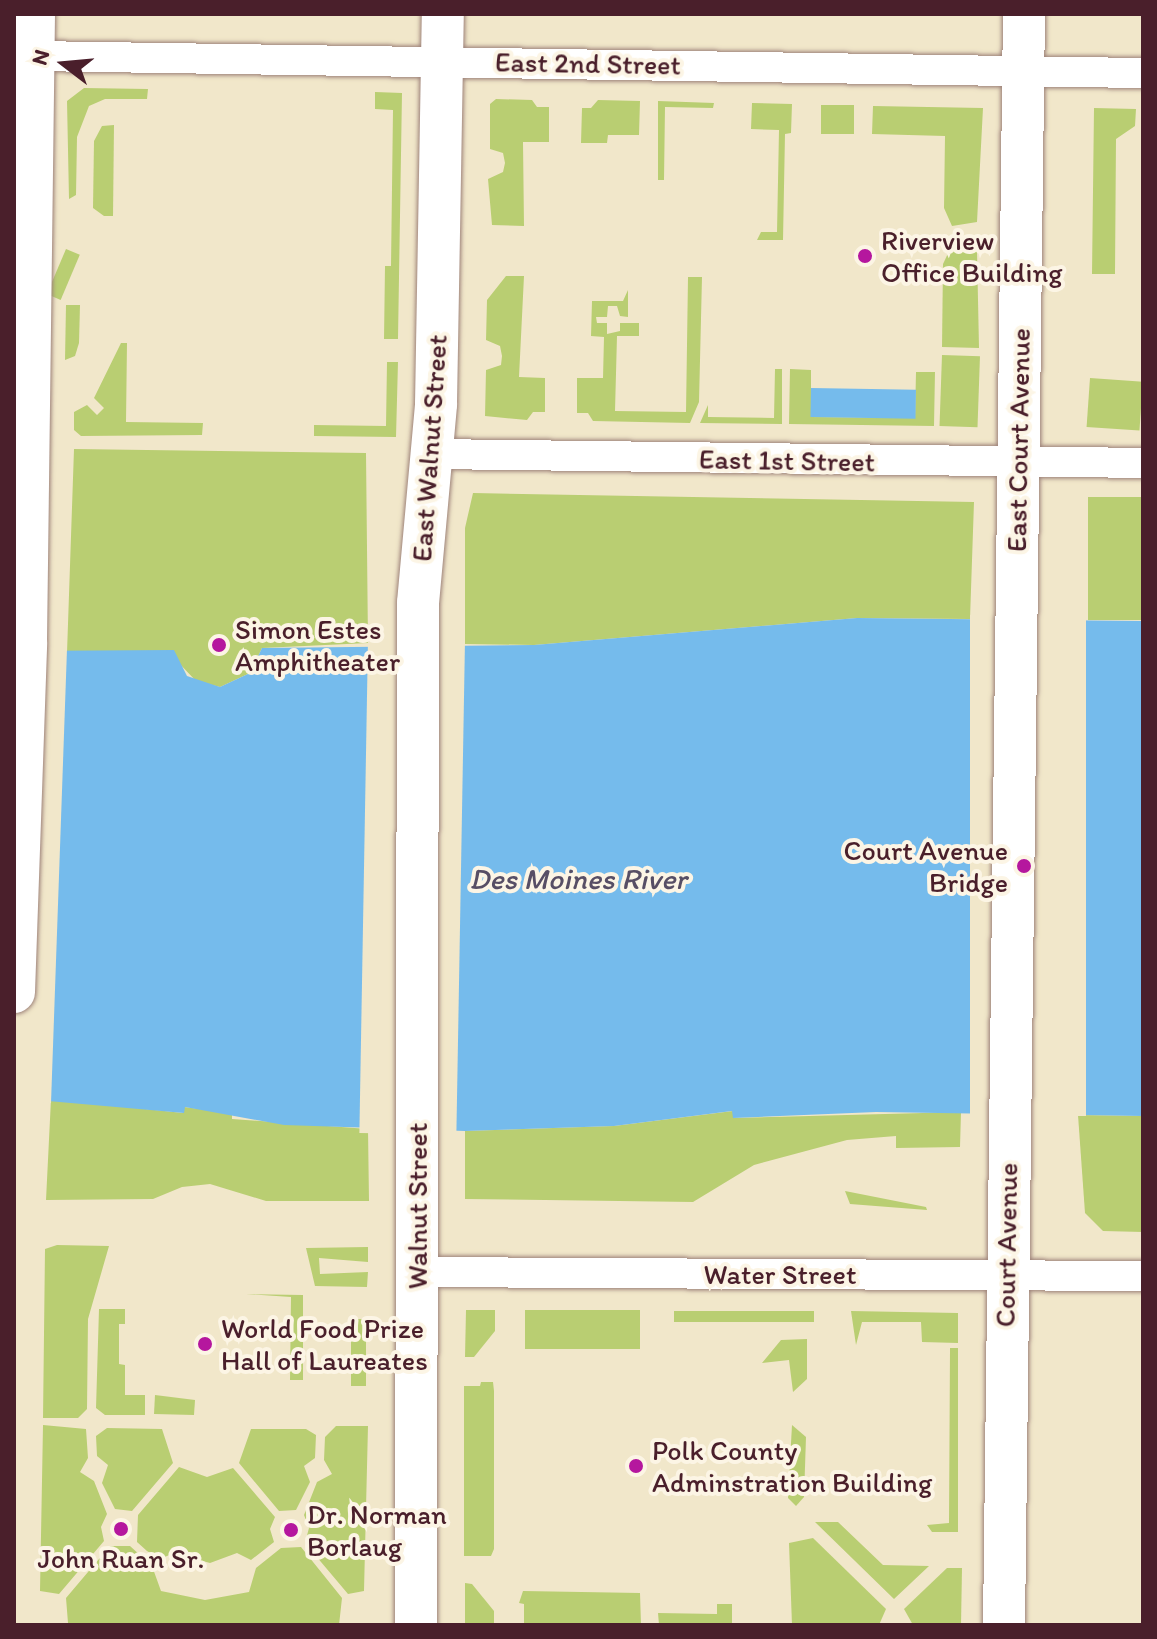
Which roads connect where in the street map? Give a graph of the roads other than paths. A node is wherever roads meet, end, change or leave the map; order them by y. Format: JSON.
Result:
{"nodes":[{"id":1,"x":34,"y":14,"type":"edge"},
{"id":2,"x":443,"y":14,"type":"edge"},
{"id":3,"x":1024,"y":14,"type":"edge"},
{"id":4,"x":33,"y":56,"type":"junction"},
{"id":5,"x":441,"y":60,"type":"junction"},
{"id":6,"x":1023,"y":71,"type":"junction"},
{"id":7,"x":1143,"y":73,"type":"edge"},
{"id":8,"x":22,"y":370,"type":"edge"},
{"id":9,"x":431,"y":454,"type":"junction"},
{"id":10,"x":1018,"y":463,"type":"junction"},
{"id":11,"x":1143,"y":463,"type":"edge"},
{"id":12,"x":1012,"y":866,"type":"joint"},
{"id":13,"x":418,"y":882,"type":"joint"},
{"id":14,"x":14,"y":992,"type":"edge"},
{"id":15,"x":417,"y":1272,"type":"junction"},
{"id":16,"x":1005,"y":1275,"type":"junction"},
{"id":17,"x":1143,"y":1276,"type":"edge"},
{"id":18,"x":416,"y":1625,"type":"edge"},
{"id":19,"x":1004,"y":1625,"type":"edge"}],
"edges":[{"from":1,"to":4,"type":"street"},
{"from":2,"to":5,"type":"street","name":"East Walnut Street"},
{"from":3,"to":6,"type":"street","name":"East Court Avenue"},
{"from":4,"to":5,"type":"street","name":"East 2nd Street"},
{"from":4,"to":8,"type":"street"},
{"from":5,"to":6,"type":"street","name":"East 2nd Street"},
{"from":5,"to":9,"type":"street","name":"East Walnut Street"},
{"from":6,"to":7,"type":"street","name":"East 2nd Street"},
{"from":6,"to":10,"type":"street","name":"East Court Avenue"},
{"from":8,"to":14,"type":"street"},
{"from":9,"to":10,"type":"street","name":"East 1st Street"},
{"from":9,"to":13,"type":"street","name":"East Walnut Street"},
{"from":10,"to":11,"type":"street","name":"East 1st Street"},
{"from":10,"to":12,"type":"street","name":"East Court Avenue"},
{"from":12,"to":16,"type":"street","name":"Court Avenue"},
{"from":13,"to":15,"type":"street","name":"Walnut Street"},
{"from":15,"to":16,"type":"street","name":"Water Street"},
{"from":15,"to":18,"type":"street","name":"Walnut Street"},
{"from":16,"to":17,"type":"street","name":"Water Street"},
{"from":16,"to":19,"type":"street","name":"Court Avenue"}]}
